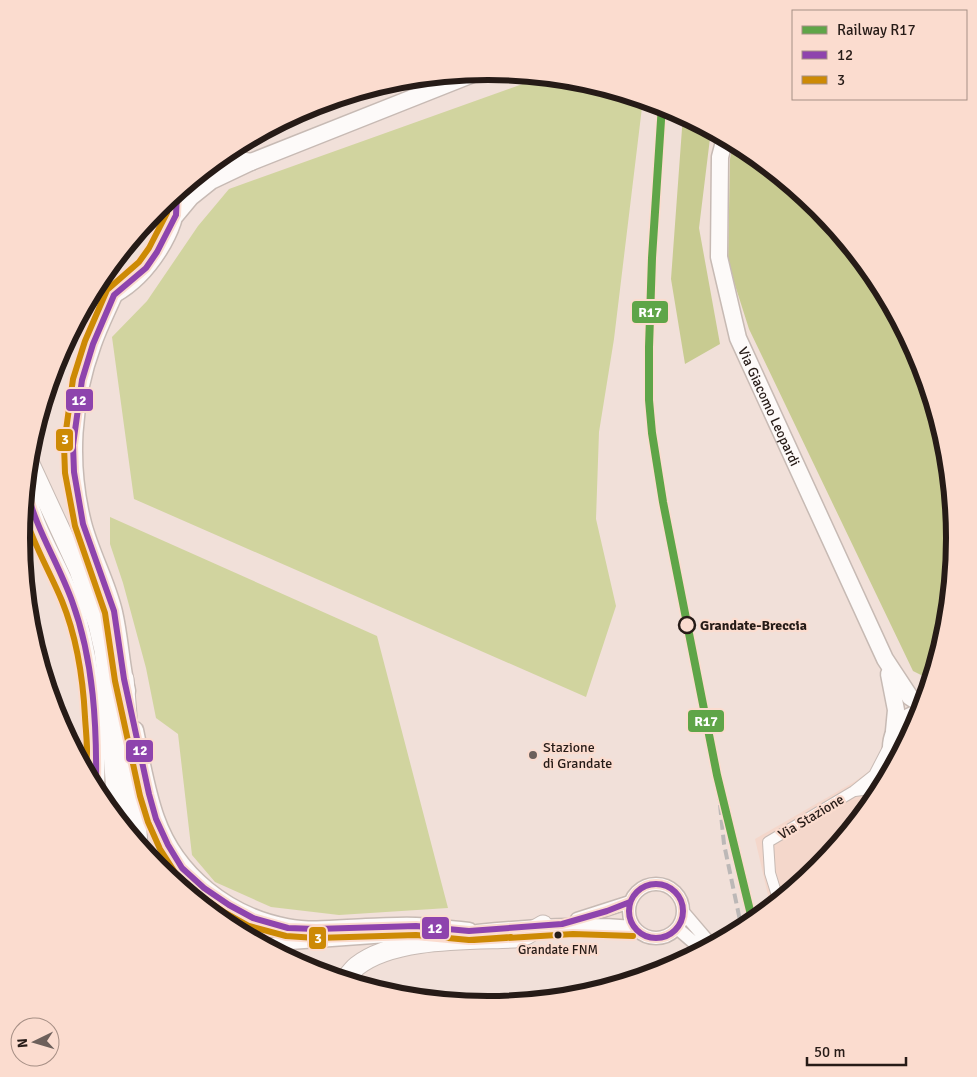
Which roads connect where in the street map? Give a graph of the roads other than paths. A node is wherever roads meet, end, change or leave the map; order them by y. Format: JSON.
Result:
{"nodes":[{"id":1,"x":454,"y":81,"type":"edge"},
{"id":2,"x":723,"y":144,"type":"edge"},
{"id":3,"x":232,"y":159,"type":"edge"},
{"id":4,"x":251,"y":162,"type":"junction"},
{"id":5,"x":177,"y":203,"type":"edge"},
{"id":6,"x":176,"y":214,"type":"junction"},
{"id":7,"x":114,"y":295,"type":"junction"},
{"id":8,"x":98,"y":299,"type":"edge"},
{"id":9,"x":35,"y":474,"type":"edge"},
{"id":10,"x":31,"y":507,"type":"edge"},
{"id":11,"x":885,"y":659,"type":"junction"},
{"id":12,"x":124,"y":679,"type":"junction"},
{"id":13,"x":917,"y":701,"type":"edge"},
{"id":14,"x":911,"y":716,"type":"edge"},
{"id":15,"x":892,"y":736,"type":"junction"},
{"id":16,"x":891,"y":758,"type":"edge"},
{"id":17,"x":94,"y":773,"type":"edge"},
{"id":18,"x":873,"y":788,"type":"edge"},
{"id":19,"x":854,"y":791,"type":"junction"},
{"id":20,"x":117,"y":807,"type":"edge"},
{"id":21,"x":137,"y":833,"type":"edge"},
{"id":22,"x":777,"y":895,"type":"edge"},
{"id":23,"x":630,"y":902,"type":"junction"},
{"id":24,"x":683,"y":912,"type":"junction"},
{"id":25,"x":562,"y":924,"type":"junction"},
{"id":26,"x":543,"y":925,"type":"junction"},
{"id":27,"x":634,"y":927,"type":"junction"},
{"id":28,"x":677,"y":928,"type":"junction"},
{"id":29,"x":468,"y":931,"type":"junction"},
{"id":30,"x":708,"y":941,"type":"edge"},
{"id":31,"x":275,"y":944,"type":"edge"},
{"id":32,"x":698,"y":947,"type":"edge"},
{"id":33,"x":349,"y":975,"type":"edge"}],
"edges":[{"from":1,"to":4,"type":"main road"},
{"from":2,"to":11,"type":"main road","name":"Via Giacomo Leopardi"},
{"from":3,"to":4,"type":"main road"},
{"from":4,"to":6,"type":"main road"},
{"from":5,"to":6,"type":"main road"},
{"from":6,"to":7,"type":"main road"},
{"from":7,"to":8,"type":"main road"},
{"from":7,"to":12,"type":"main road"},
{"from":9,"to":20,"type":"highway"},
{"from":10,"to":17,"type":"main road"},
{"from":11,"to":13,"type":"main road","name":"Via Giacomo Leopardi"},
{"from":11,"to":15,"type":"main road","name":"Via Giacomo Leopardi"},
{"from":12,"to":21,"type":"highway"},
{"from":12,"to":29,"type":"main road"},
{"from":14,"to":15,"type":"main road"},
{"from":15,"to":16,"type":"main road","name":"Via Giacomo Leopardi"},
{"from":15,"to":19,"type":"street","name":"Via Stazione"},
{"from":18,"to":19,"type":"street","name":"Via Stazione"},
{"from":19,"to":22,"type":"street","name":"Via Stazione"},
{"from":23,"to":24,"type":"street"},
{"from":23,"to":25,"type":"street"},
{"from":23,"to":27,"type":"street"},
{"from":24,"to":28,"type":"street"},
{"from":24,"to":30,"type":"street"},
{"from":25,"to":26,"type":"street"},
{"from":25,"to":27,"type":"street"},
{"from":26,"to":29,"type":"street"},
{"from":26,"to":33,"type":"highway"},
{"from":27,"to":28,"type":"street"},
{"from":28,"to":32,"type":"street"},
{"from":29,"to":31,"type":"street"}]}
